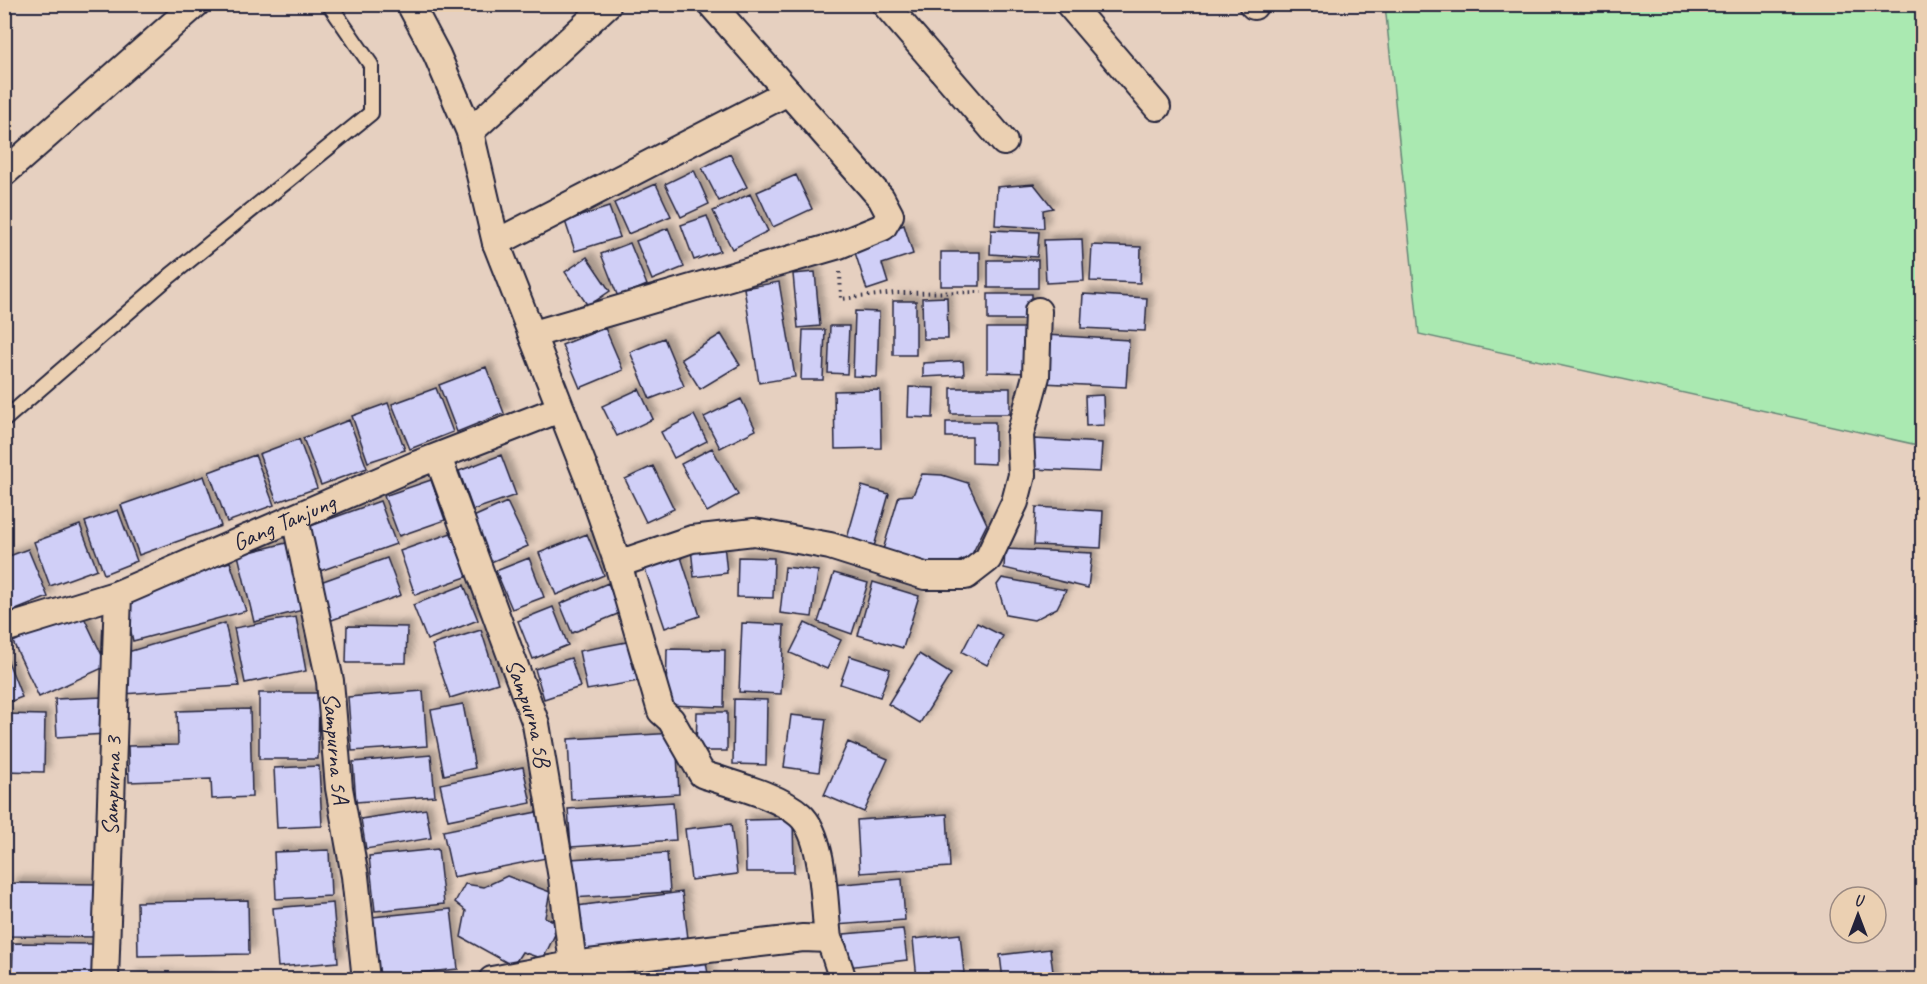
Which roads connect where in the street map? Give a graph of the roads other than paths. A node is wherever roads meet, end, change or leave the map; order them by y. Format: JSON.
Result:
{"nodes":[{"id":1,"x":196,"y":4,"type":"edge"},
{"id":2,"x":329,"y":4,"type":"edge"},
{"id":3,"x":410,"y":4,"type":"edge"},
{"id":4,"x":608,"y":4,"type":"edge"},
{"id":5,"x":711,"y":4,"type":"edge"},
{"id":6,"x":885,"y":4,"type":"edge"},
{"id":7,"x":1069,"y":4,"type":"edge"},
{"id":8,"x":788,"y":92,"type":"junction"},
{"id":9,"x":1157,"y":107,"type":"dead end"},
{"id":10,"x":470,"y":132,"type":"junction"},
{"id":11,"x":1004,"y":142,"type":"dead end"},
{"id":12,"x":4,"y":172,"type":"edge"},
{"id":13,"x":496,"y":243,"type":"junction"},
{"id":14,"x":1038,"y":311,"type":"dead end"},
{"id":15,"x":534,"y":334,"type":"junction"},
{"id":16,"x":560,"y":409,"type":"junction"},
{"id":17,"x":4,"y":420,"type":"edge"},
{"id":18,"x":438,"y":457,"type":"junction"},
{"id":19,"x":295,"y":518,"type":"junction"},
{"id":20,"x":618,"y":564,"type":"junction"},
{"id":21,"x":118,"y":594,"type":"junction"},
{"id":22,"x":4,"y":629,"type":"edge"},
{"id":23,"x":828,"y":939,"type":"junction"},
{"id":24,"x":573,"y":972,"type":"edge"},
{"id":25,"x":105,"y":980,"type":"edge"},
{"id":26,"x":366,"y":980,"type":"edge"},
{"id":27,"x":492,"y":980,"type":"edge"},
{"id":28,"x":843,"y":980,"type":"edge"}],
"edges":[{"from":1,"to":12,"type":"street"},
{"from":2,"to":17,"type":"lane"},
{"from":3,"to":10,"type":"street"},
{"from":4,"to":10,"type":"street"},
{"from":5,"to":8,"type":"street"},
{"from":6,"to":11,"type":"street"},
{"from":7,"to":9,"type":"street"},
{"from":8,"to":13,"type":"street"},
{"from":8,"to":15,"type":"street"},
{"from":10,"to":13,"type":"street"},
{"from":13,"to":15,"type":"street"},
{"from":14,"to":20,"type":"street"},
{"from":15,"to":16,"type":"street"},
{"from":16,"to":18,"type":"street","name":"Gang Tanjung"},
{"from":16,"to":20,"type":"street"},
{"from":18,"to":19,"type":"street","name":"Gang Tanjung"},
{"from":18,"to":24,"type":"street","name":"Sampurna 5B"},
{"from":19,"to":21,"type":"street","name":"Gang Tanjung"},
{"from":19,"to":26,"type":"street","name":"Sampurna 5A"},
{"from":20,"to":23,"type":"street"},
{"from":21,"to":22,"type":"street","name":"Gang Tanjung"},
{"from":21,"to":25,"type":"street","name":"Sampurna 3"},
{"from":23,"to":24,"type":"street"},
{"from":23,"to":28,"type":"street"},
{"from":24,"to":27,"type":"street"}]}
